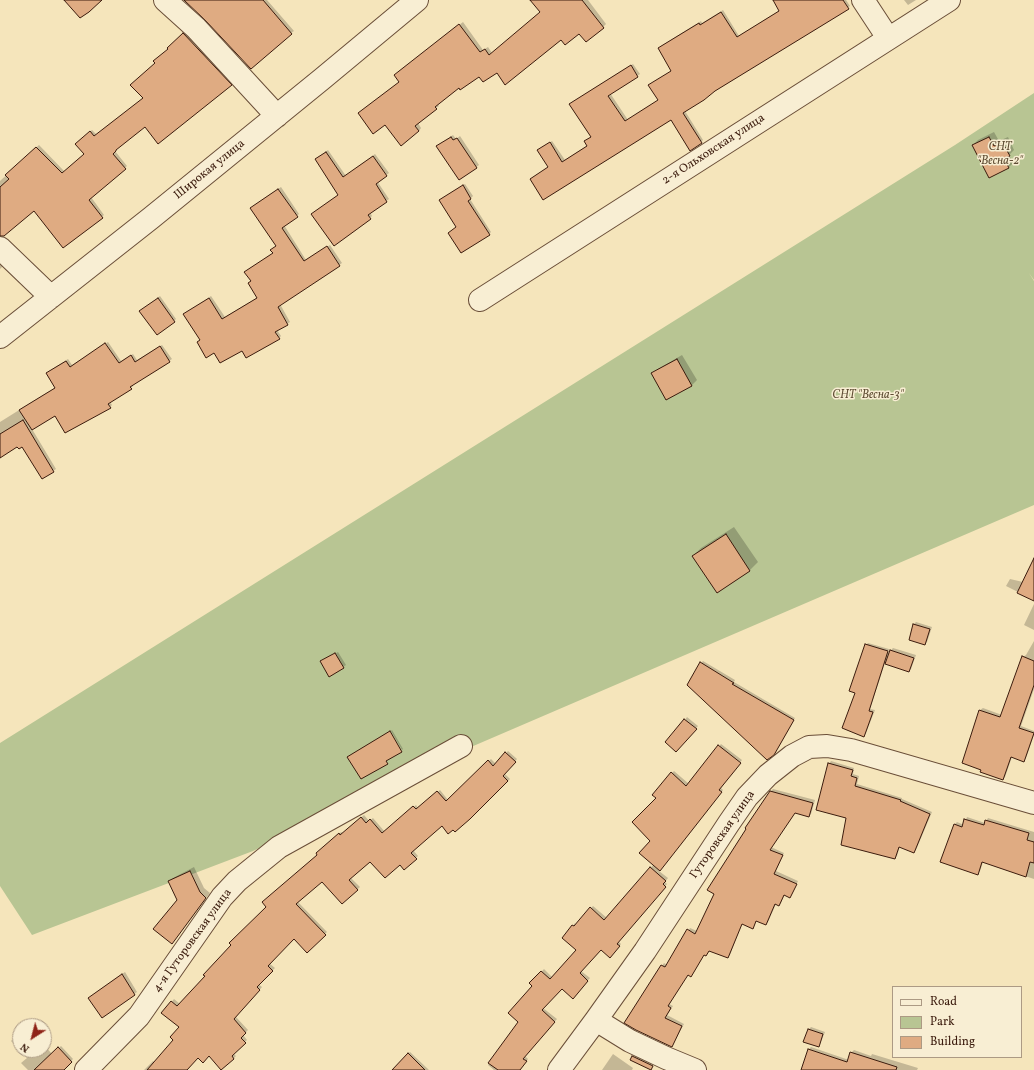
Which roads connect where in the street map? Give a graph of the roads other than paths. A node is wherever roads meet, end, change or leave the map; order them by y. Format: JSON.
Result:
{"nodes":[{"id":1,"x":165,"y":0,"type":"edge"},
{"id":2,"x":417,"y":0,"type":"edge"},
{"id":3,"x":863,"y":0,"type":"edge"},
{"id":4,"x":949,"y":0,"type":"edge"},
{"id":5,"x":888,"y":38,"type":"junction"},
{"id":6,"x":277,"y":116,"type":"junction"},
{"id":7,"x":0,"y":248,"type":"edge"},
{"id":8,"x":51,"y":297,"type":"junction"},
{"id":9,"x":480,"y":300,"type":"dead end"},
{"id":10,"x":0,"y":337,"type":"edge"},
{"id":11,"x":462,"y":746,"type":"dead end"},
{"id":12,"x":1034,"y":802,"type":"edge"},
{"id":13,"x":596,"y":1020,"type":"junction"},
{"id":14,"x":86,"y":1070,"type":"edge"},
{"id":15,"x":558,"y":1070,"type":"edge"},
{"id":16,"x":695,"y":1070,"type":"edge"}],
"edges":[{"from":1,"to":6,"type":"street"},
{"from":2,"to":6,"type":"street","name":"Широкая улица"},
{"from":3,"to":5,"type":"street"},
{"from":4,"to":5,"type":"street","name":"2-я Ольховская улица"},
{"from":5,"to":9,"type":"street","name":"2-я Ольховская улица"},
{"from":6,"to":8,"type":"street","name":"Широкая улица"},
{"from":7,"to":8,"type":"street"},
{"from":8,"to":10,"type":"street","name":"Широкая улица"},
{"from":11,"to":14,"type":"street","name":"4-я Гуторовская улица"},
{"from":12,"to":13,"type":"street","name":"Гуторовская улица"},
{"from":13,"to":15,"type":"street","name":"Гуторовская улица"},
{"from":13,"to":16,"type":"street"}]}
